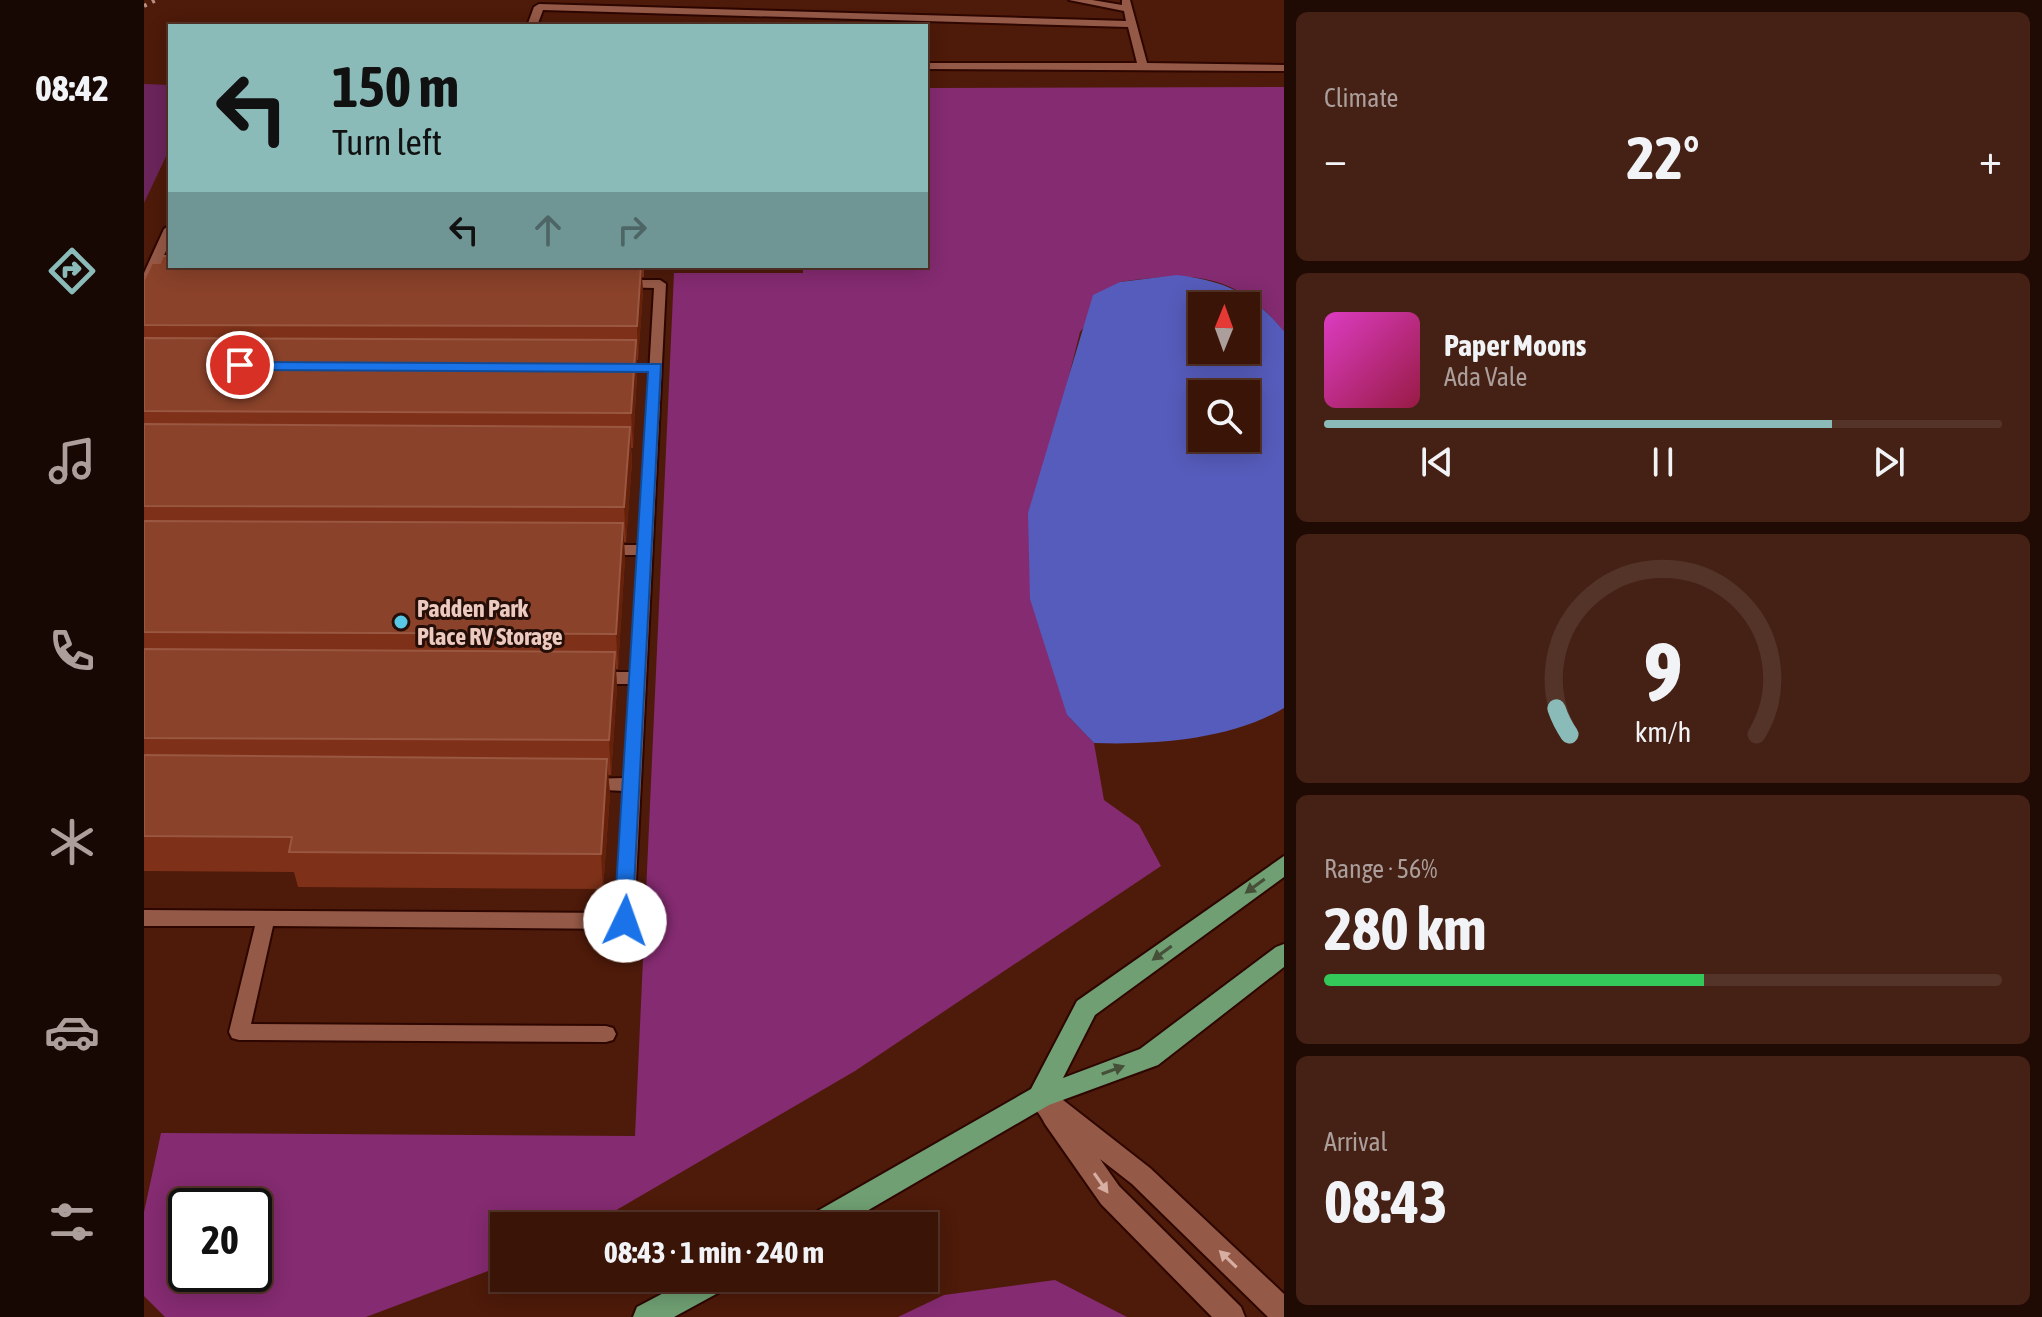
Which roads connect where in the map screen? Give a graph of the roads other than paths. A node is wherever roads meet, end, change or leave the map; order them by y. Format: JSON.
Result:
{"nodes":[{"id":1,"x":1074,"y":0,"type":"edge"},
{"id":2,"x":1127,"y":5,"type":"edge"},
{"id":3,"x":533,"y":24,"type":"edge"},
{"id":4,"x":1132,"y":24,"type":"junction"},
{"id":5,"x":928,"y":66,"type":"edge"},
{"id":6,"x":1143,"y":66,"type":"junction"},
{"id":7,"x":1284,"y":68,"type":"edge"},
{"id":8,"x":168,"y":233,"type":"edge"},
{"id":9,"x":162,"y":282,"type":"edge"},
{"id":10,"x":145,"y":284,"type":"edge"},
{"id":11,"x":613,"y":284,"type":"edge"},
{"id":12,"x":639,"y":367,"type":"edge"},
{"id":13,"x":655,"y":367,"type":"junction"},
{"id":14,"x":635,"y":455,"type":"dead end"},
{"id":15,"x":651,"y":455,"type":"junction"},
{"id":16,"x":583,"y":550,"type":"edge"},
{"id":17,"x":646,"y":550,"type":"junction"},
{"id":18,"x":575,"y":677,"type":"edge"},
{"id":19,"x":638,"y":678,"type":"junction"},
{"id":20,"x":569,"y":784,"type":"edge"},
{"id":21,"x":633,"y":785,"type":"junction"},
{"id":22,"x":1284,"y":865,"type":"edge"},
{"id":23,"x":144,"y":918,"type":"edge"},
{"id":24,"x":266,"y":918,"type":"junction"},
{"id":25,"x":1284,"y":954,"type":"edge"},
{"id":26,"x":606,"y":1034,"type":"dead end"},
{"id":27,"x":1040,"y":1097,"type":"junction"},
{"id":28,"x":840,"y":1212,"type":"edge"},
{"id":29,"x":693,"y":1292,"type":"edge"},
{"id":30,"x":1284,"y":1313,"type":"edge"},
{"id":31,"x":647,"y":1317,"type":"edge"},
{"id":32,"x":1231,"y":1317,"type":"edge"}],
"edges":[{"from":1,"to":2,"type":"lane"},
{"from":2,"to":4,"type":"lane"},
{"from":3,"to":4,"type":"lane"},
{"from":4,"to":6,"type":"lane"},
{"from":5,"to":6,"type":"lane"},
{"from":6,"to":7,"type":"lane"},
{"from":8,"to":10,"type":"lane"},
{"from":9,"to":10,"type":"lane"},
{"from":11,"to":13,"type":"lane"},
{"from":12,"to":13,"type":"lane"},
{"from":13,"to":15,"type":"lane"},
{"from":14,"to":15,"type":"lane"},
{"from":15,"to":17,"type":"lane"},
{"from":16,"to":17,"type":"lane"},
{"from":17,"to":19,"type":"lane"},
{"from":18,"to":19,"type":"lane"},
{"from":19,"to":21,"type":"lane"},
{"from":20,"to":21,"type":"lane"},
{"from":21,"to":24,"type":"lane"},
{"from":22,"to":27,"type":"main road","one_way":true},
{"from":23,"to":24,"type":"lane"},
{"from":24,"to":26,"type":"lane"},
{"from":27,"to":25,"type":"main road","one_way":true},
{"from":27,"to":28,"type":"main road"},
{"from":30,"to":27,"type":"street","one_way":true},
{"from":27,"to":32,"type":"street","one_way":true},
{"from":29,"to":31,"type":"main road"}]}
